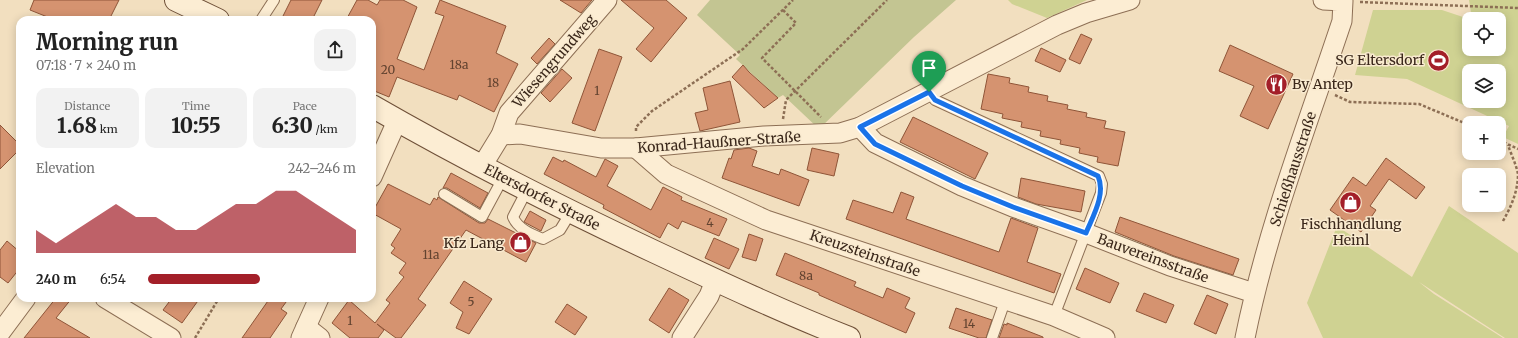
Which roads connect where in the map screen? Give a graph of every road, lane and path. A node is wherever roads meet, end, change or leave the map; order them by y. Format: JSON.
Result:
{"nodes":[{"id":1,"x":176,"y":0,"type":"edge"},
{"id":2,"x":274,"y":0,"type":"edge"},
{"id":3,"x":607,"y":0,"type":"edge"},
{"id":4,"x":794,"y":0,"type":"edge"},
{"id":5,"x":887,"y":0,"type":"edge"},
{"id":6,"x":1130,"y":0,"type":"edge"},
{"id":7,"x":1323,"y":0,"type":"edge"},
{"id":8,"x":1344,"y":1,"type":"junction"},
{"id":9,"x":1518,"y":8,"type":"edge"},
{"id":10,"x":783,"y":10,"type":"junction"},
{"id":11,"x":210,"y":16,"type":"edge"},
{"id":12,"x":264,"y":16,"type":"edge"},
{"id":13,"x":1320,"y":88,"type":"junction"},
{"id":14,"x":795,"y":90,"type":"junction"},
{"id":15,"x":929,"y":92,"type":"junction"},
{"id":16,"x":376,"y":108,"type":"edge"},
{"id":17,"x":822,"y":117,"type":"dead end"},
{"id":18,"x":397,"y":121,"type":"junction"},
{"id":19,"x":1462,"y":122,"type":"edge"},
{"id":20,"x":860,"y":127,"type":"junction"},
{"id":21,"x":502,"y":135,"type":"junction"},
{"id":22,"x":780,"y":136,"type":"junction"},
{"id":23,"x":1508,"y":145,"type":"joint"},
{"id":24,"x":636,"y":148,"type":"junction"},
{"id":25,"x":1518,"y":149,"type":"edge"},
{"id":26,"x":482,"y":166,"type":"junction"},
{"id":27,"x":376,"y":169,"type":"edge"},
{"id":28,"x":503,"y":178,"type":"junction"},
{"id":29,"x":527,"y":190,"type":"junction"},
{"id":30,"x":444,"y":194,"type":"dead end"},
{"id":31,"x":571,"y":212,"type":"junction"},
{"id":32,"x":1503,"y":221,"type":"dead end"},
{"id":33,"x":1086,"y":233,"type":"junction"},
{"id":34,"x":715,"y":281,"type":"junction"},
{"id":35,"x":1254,"y":293,"type":"junction"},
{"id":36,"x":1005,"y":301,"type":"junction"},
{"id":37,"x":23,"y":302,"type":"edge"},
{"id":38,"x":112,"y":302,"type":"edge"},
{"id":39,"x":217,"y":302,"type":"edge"},
{"id":40,"x":318,"y":302,"type":"edge"},
{"id":41,"x":1054,"y":316,"type":"junction"},
{"id":42,"x":0,"y":333,"type":"edge"},
{"id":43,"x":309,"y":334,"type":"edge"},
{"id":44,"x":845,"y":337,"type":"edge"},
{"id":45,"x":171,"y":338,"type":"edge"},
{"id":46,"x":195,"y":338,"type":"edge"},
{"id":47,"x":682,"y":338,"type":"edge"},
{"id":48,"x":992,"y":338,"type":"edge"},
{"id":49,"x":1105,"y":338,"type":"edge"},
{"id":50,"x":1245,"y":338,"type":"edge"}],
"edges":[{"from":1,"to":11,"type":"street"},
{"from":2,"to":12,"type":"lane"},
{"from":3,"to":21,"type":"street","name":"Wiesengrundweg"},
{"from":4,"to":10,"type":"path"},
{"from":5,"to":14,"type":"path"},
{"from":6,"to":15,"type":"street","name":"Konrad-Haußner-Straße"},
{"from":7,"to":8,"type":"street"},
{"from":8,"to":9,"type":"path"},
{"from":8,"to":13,"type":"street","name":"Schießhausstraße"},
{"from":10,"to":14,"type":"path"},
{"from":10,"to":24,"type":"path"},
{"from":13,"to":19,"type":"path"},
{"from":13,"to":35,"type":"street","name":"Schießhausstraße"},
{"from":14,"to":17,"type":"path"},
{"from":14,"to":22,"type":"path"},
{"from":15,"to":20,"type":"street","name":"Konrad-Haußner-Straße"},
{"from":15,"to":33,"type":"lane"},
{"from":16,"to":18,"type":"street","name":"Eltersdorfer Straße"},
{"from":18,"to":26,"type":"street","name":"Eltersdorfer Straße"},
{"from":18,"to":27,"type":"street"},
{"from":20,"to":22,"type":"street","name":"Konrad-Haußner-Straße"},
{"from":20,"to":33,"type":"street","name":"Bauvereinsstraße"},
{"from":21,"to":24,"type":"street","name":"Konrad-Haußner-Straße"},
{"from":21,"to":26,"type":"street","name":"Wiesengrundweg"},
{"from":22,"to":24,"type":"street","name":"Konrad-Haußner-Straße"},
{"from":23,"to":25,"type":"path"},
{"from":23,"to":32,"type":"path"},
{"from":24,"to":36,"type":"street","name":"Kreuzsteinstraße"},
{"from":26,"to":28,"type":"street","name":"Eltersdorfer Straße"},
{"from":28,"to":29,"type":"street","name":"Eltersdorfer Straße"},
{"from":28,"to":30,"type":"lane"},
{"from":29,"to":31,"type":"street","name":"Eltersdorfer Straße"},
{"from":29,"to":31,"type":"lane"},
{"from":31,"to":34,"type":"street","name":"Eltersdorfer Straße"},
{"from":33,"to":35,"type":"street","name":"Bauvereinsstraße"},
{"from":33,"to":41,"type":"lane"},
{"from":34,"to":44,"type":"street","name":"Eltersdorfer Straße"},
{"from":34,"to":47,"type":"street"},
{"from":35,"to":50,"type":"street","name":"Schießhausstraße"},
{"from":36,"to":41,"type":"street","name":"Kreuzsteinstraße"},
{"from":36,"to":48,"type":"lane"},
{"from":37,"to":42,"type":"street"},
{"from":38,"to":45,"type":"street"},
{"from":39,"to":46,"type":"path"},
{"from":40,"to":43,"type":"street"},
{"from":41,"to":49,"type":"street","name":"Kreuzsteinstraße"}]}
